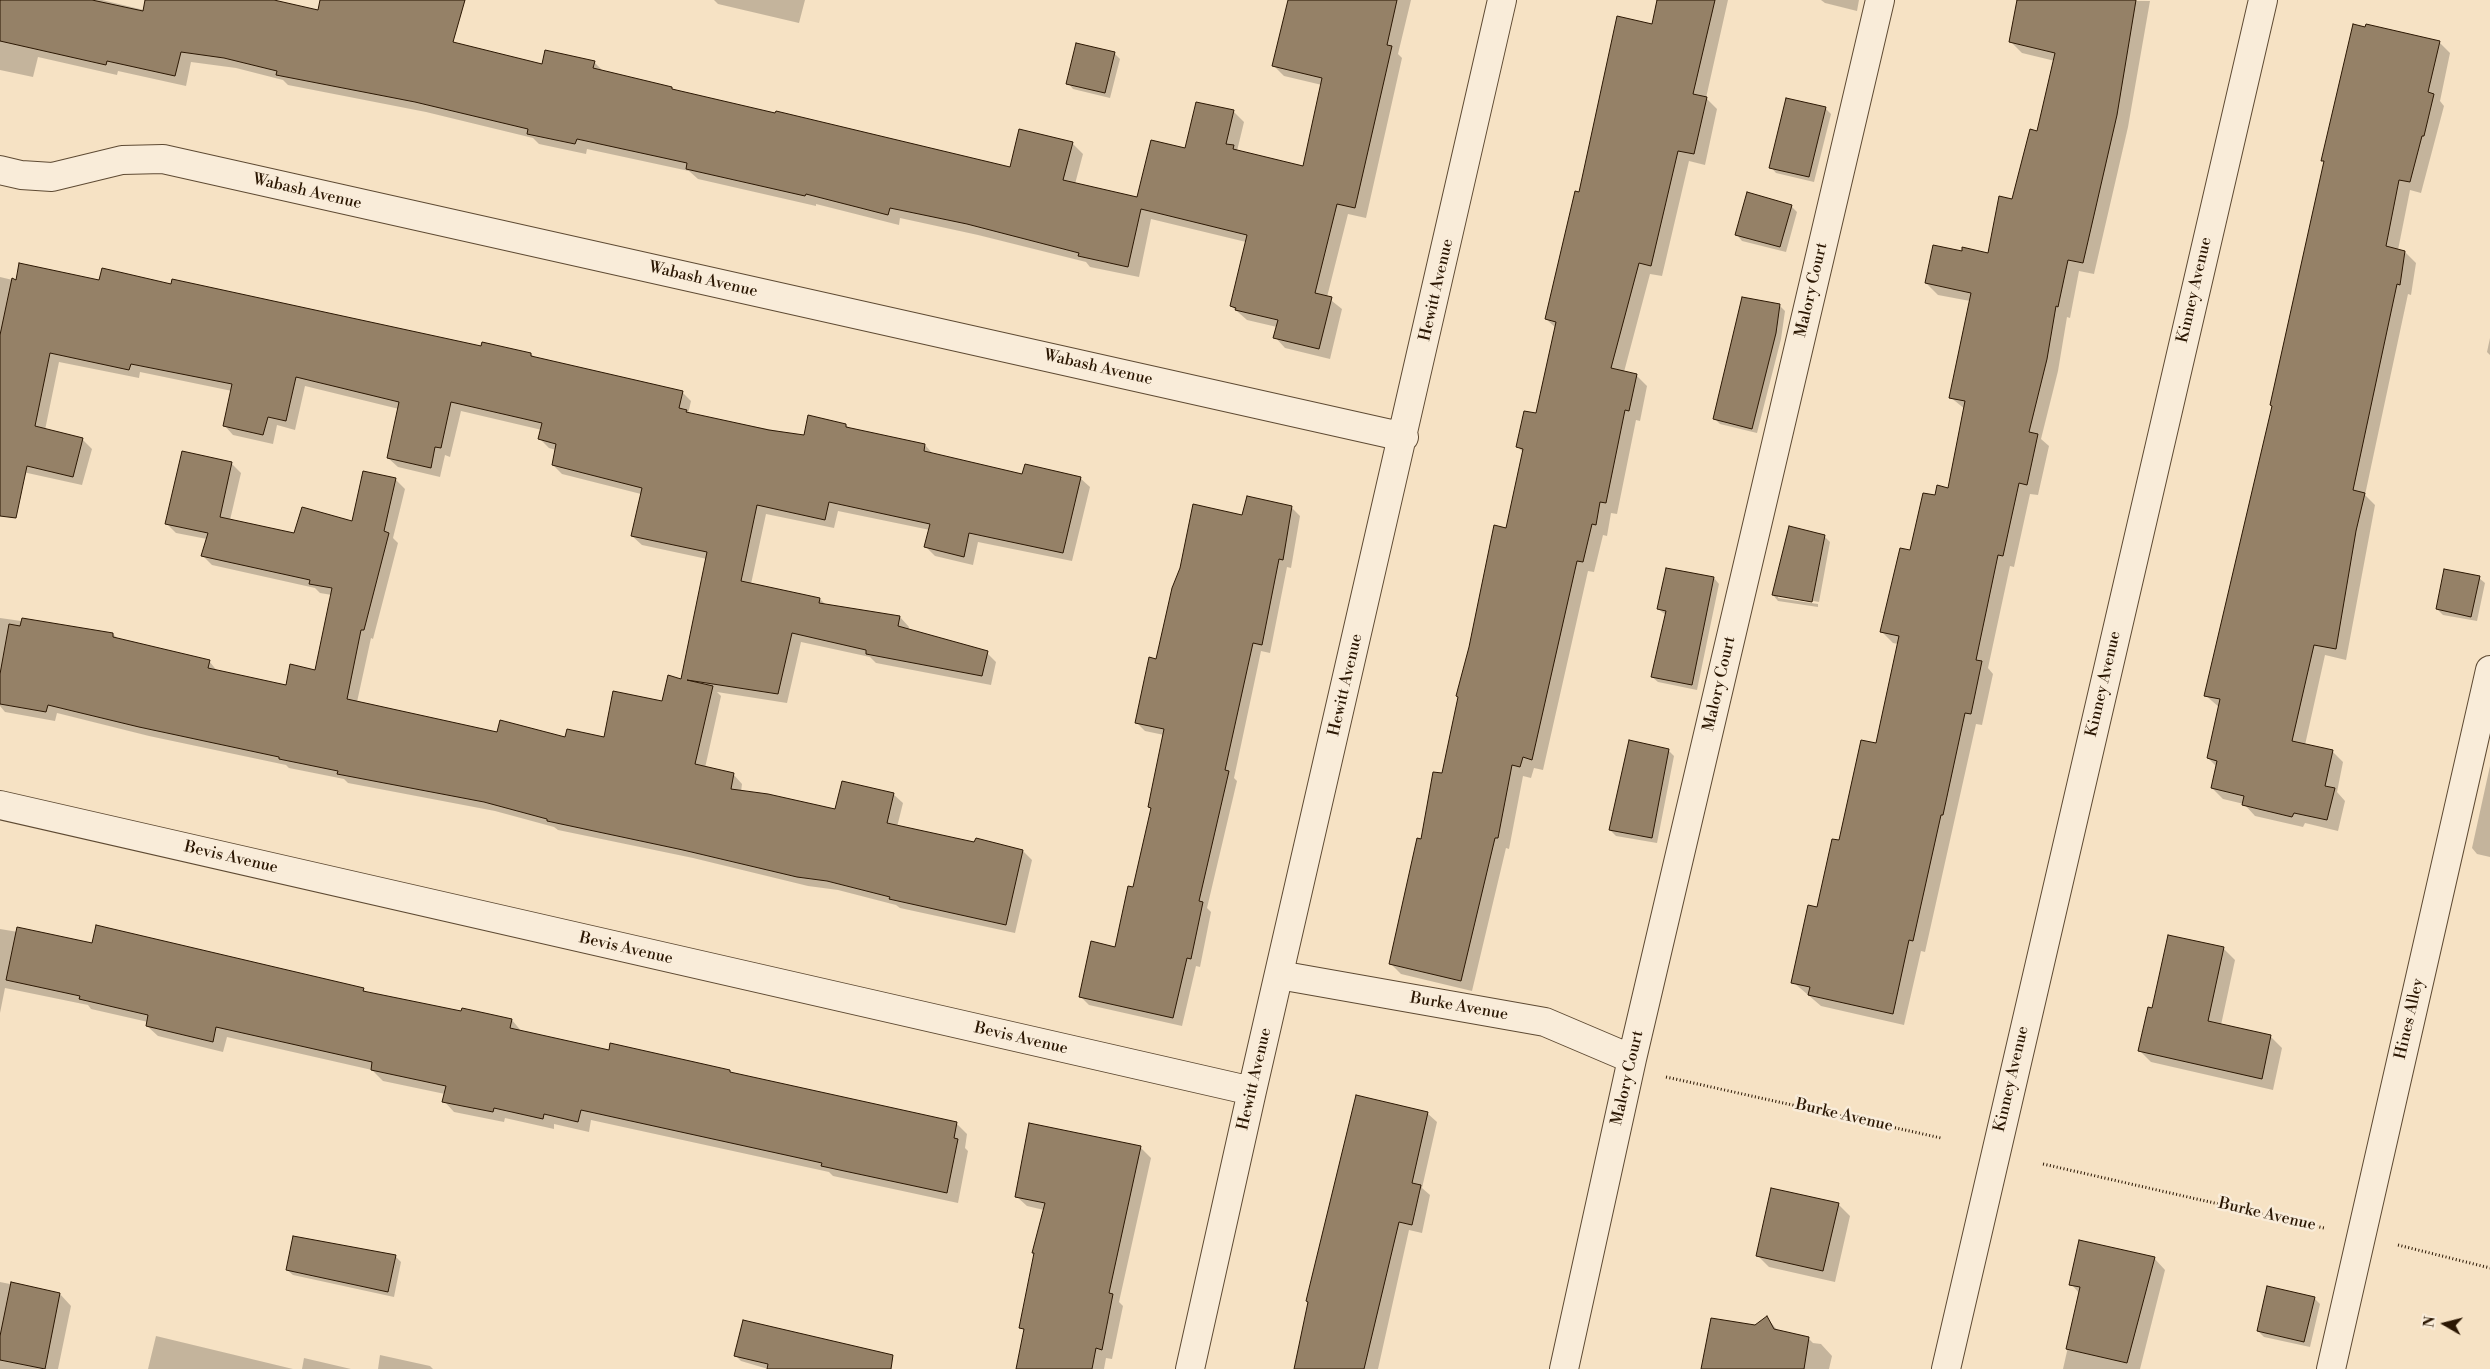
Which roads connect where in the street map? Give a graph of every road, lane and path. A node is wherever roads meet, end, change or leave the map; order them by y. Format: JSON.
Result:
{"nodes":[{"id":1,"x":1502,"y":0,"type":"edge"},
{"id":2,"x":1880,"y":0,"type":"edge"},
{"id":3,"x":2263,"y":0,"type":"edge"},
{"id":4,"x":0,"y":170,"type":"edge"},
{"id":5,"x":1404,"y":437,"type":"junction"},
{"id":6,"x":2490,"y":670,"type":"edge"},
{"id":7,"x":0,"y":805,"type":"edge"},
{"id":8,"x":1279,"y":975,"type":"junction"},
{"id":9,"x":1632,"y":1060,"type":"junction"},
{"id":10,"x":1659,"y":1075,"type":"dead end"},
{"id":11,"x":1252,"y":1091,"type":"junction"},
{"id":12,"x":1941,"y":1138,"type":"dead end"},
{"id":13,"x":2043,"y":1164,"type":"dead end"},
{"id":14,"x":2361,"y":1236,"type":"junction"},
{"id":15,"x":2490,"y":1268,"type":"edge"},
{"id":16,"x":1190,"y":1369,"type":"edge"},
{"id":17,"x":1564,"y":1369,"type":"edge"},
{"id":18,"x":1946,"y":1369,"type":"edge"},
{"id":19,"x":2331,"y":1369,"type":"edge"}],
"edges":[{"from":1,"to":5,"type":"street","name":"Hewitt Avenue"},
{"from":2,"to":9,"type":"street","name":"Malory Court"},
{"from":3,"to":18,"type":"street","name":"Kinney Avenue"},
{"from":4,"to":5,"type":"street","name":"Wabash Avenue"},
{"from":5,"to":8,"type":"street","name":"Hewitt Avenue"},
{"from":6,"to":14,"type":"street","name":"Hines Alley"},
{"from":7,"to":11,"type":"street","name":"Bevis Avenue"},
{"from":8,"to":9,"type":"street","name":"Burke Avenue"},
{"from":8,"to":11,"type":"street","name":"Hewitt Avenue"},
{"from":9,"to":17,"type":"street","name":"Malory Court"},
{"from":10,"to":12,"type":"path","name":"Burke Avenue"},
{"from":11,"to":16,"type":"street","name":"Hewitt Avenue"},
{"from":13,"to":14,"type":"path","name":"Burke Avenue"},
{"from":14,"to":15,"type":"path","name":"Burke Avenue"},
{"from":14,"to":19,"type":"street","name":"Hines Alley"}]}
